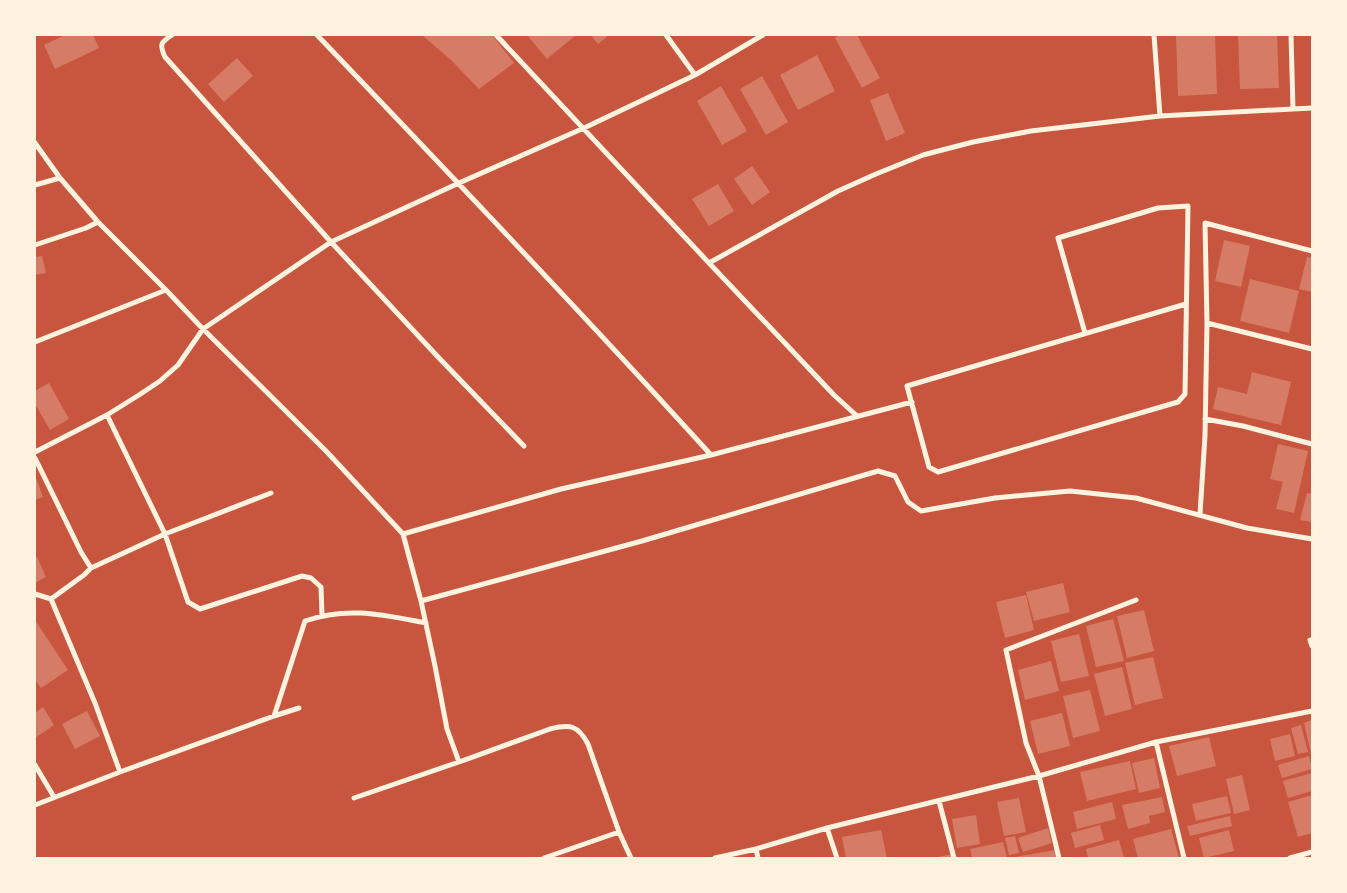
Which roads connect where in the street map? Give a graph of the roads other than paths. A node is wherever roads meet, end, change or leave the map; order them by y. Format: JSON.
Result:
{"nodes":[{"id":1,"x":172,"y":35,"type":"edge"},
{"id":2,"x":317,"y":35,"type":"edge"},
{"id":3,"x":496,"y":35,"type":"edge"},
{"id":4,"x":666,"y":35,"type":"edge"},
{"id":5,"x":764,"y":35,"type":"edge"},
{"id":6,"x":1154,"y":35,"type":"edge"},
{"id":7,"x":1291,"y":35,"type":"edge"},
{"id":8,"x":695,"y":75,"type":"junction"},
{"id":9,"x":1312,"y":108,"type":"edge"},
{"id":10,"x":1293,"y":109,"type":"junction"},
{"id":11,"x":1160,"y":116,"type":"junction"},
{"id":12,"x":584,"y":128,"type":"junction"},
{"id":13,"x":35,"y":143,"type":"edge"},
{"id":14,"x":60,"y":178,"type":"junction"},
{"id":15,"x":459,"y":183,"type":"junction"},
{"id":16,"x":35,"y":185,"type":"edge"},
{"id":17,"x":98,"y":222,"type":"junction"},
{"id":18,"x":331,"y":242,"type":"junction"},
{"id":19,"x":35,"y":245,"type":"edge"},
{"id":20,"x":1312,"y":251,"type":"edge"},
{"id":21,"x":709,"y":263,"type":"junction"},
{"id":22,"x":166,"y":290,"type":"junction"},
{"id":23,"x":1186,"y":304,"type":"junction"},
{"id":24,"x":1208,"y":323,"type":"junction"},
{"id":25,"x":203,"y":329,"type":"junction"},
{"id":26,"x":1085,"y":333,"type":"junction"},
{"id":27,"x":35,"y":342,"type":"edge"},
{"id":28,"x":1312,"y":349,"type":"edge"},
{"id":29,"x":912,"y":402,"type":"junction"},
{"id":30,"x":107,"y":415,"type":"junction"},
{"id":31,"x":857,"y":416,"type":"junction"},
{"id":32,"x":1205,"y":419,"type":"junction"},
{"id":33,"x":1312,"y":444,"type":"edge"},
{"id":34,"x":524,"y":446,"type":"dead end"},
{"id":35,"x":35,"y":452,"type":"edge"},
{"id":36,"x":711,"y":455,"type":"junction"},
{"id":37,"x":35,"y":458,"type":"edge"},
{"id":38,"x":271,"y":493,"type":"dead end"},
{"id":39,"x":1200,"y":514,"type":"junction"},
{"id":40,"x":165,"y":534,"type":"junction"},
{"id":41,"x":403,"y":534,"type":"junction"},
{"id":42,"x":1312,"y":539,"type":"edge"},
{"id":43,"x":91,"y":568,"type":"junction"},
{"id":44,"x":35,"y":594,"type":"edge"},
{"id":45,"x":51,"y":599,"type":"junction"},
{"id":46,"x":1136,"y":600,"type":"dead end"},
{"id":47,"x":421,"y":601,"type":"junction"},
{"id":48,"x":322,"y":615,"type":"junction"},
{"id":49,"x":426,"y":623,"type":"junction"},
{"id":50,"x":1310,"y":640,"type":"dead end"},
{"id":51,"x":1312,"y":646,"type":"edge"},
{"id":52,"x":299,"y":708,"type":"dead end"},
{"id":53,"x":1312,"y":711,"type":"edge"},
{"id":54,"x":274,"y":716,"type":"junction"},
{"id":55,"x":1156,"y":742,"type":"junction"},
{"id":56,"x":458,"y":762,"type":"junction"},
{"id":57,"x":35,"y":765,"type":"edge"},
{"id":58,"x":120,"y":772,"type":"junction"},
{"id":59,"x":1039,"y":776,"type":"junction"},
{"id":60,"x":54,"y":797,"type":"junction"},
{"id":61,"x":354,"y":798,"type":"dead end"},
{"id":62,"x":939,"y":801,"type":"junction"},
{"id":63,"x":35,"y":805,"type":"edge"},
{"id":64,"x":827,"y":828,"type":"junction"},
{"id":65,"x":619,"y":832,"type":"junction"},
{"id":66,"x":756,"y":848,"type":"junction"},
{"id":67,"x":1312,"y":852,"type":"edge"},
{"id":68,"x":544,"y":858,"type":"edge"},
{"id":69,"x":631,"y":858,"type":"edge"},
{"id":70,"x":715,"y":858,"type":"edge"},
{"id":71,"x":758,"y":858,"type":"edge"},
{"id":72,"x":837,"y":858,"type":"edge"},
{"id":73,"x":954,"y":858,"type":"edge"},
{"id":74,"x":1058,"y":858,"type":"edge"},
{"id":75,"x":1184,"y":858,"type":"edge"},
{"id":76,"x":1290,"y":858,"type":"edge"}],
"edges":[{"from":1,"to":18,"type":"street"},
{"from":2,"to":15,"type":"street"},
{"from":3,"to":12,"type":"street"},
{"from":4,"to":8,"type":"street"},
{"from":5,"to":8,"type":"street"},
{"from":6,"to":11,"type":"street"},
{"from":7,"to":10,"type":"street"},
{"from":8,"to":12,"type":"street"},
{"from":9,"to":10,"type":"street"},
{"from":10,"to":11,"type":"street"},
{"from":11,"to":21,"type":"street"},
{"from":12,"to":15,"type":"street"},
{"from":12,"to":21,"type":"street"},
{"from":13,"to":14,"type":"street"},
{"from":14,"to":16,"type":"street"},
{"from":14,"to":17,"type":"street"},
{"from":15,"to":18,"type":"street"},
{"from":15,"to":36,"type":"street"},
{"from":17,"to":19,"type":"street"},
{"from":17,"to":22,"type":"street"},
{"from":18,"to":25,"type":"street"},
{"from":18,"to":34,"type":"street"},
{"from":20,"to":24,"type":"street"},
{"from":21,"to":31,"type":"street"},
{"from":22,"to":25,"type":"street"},
{"from":22,"to":27,"type":"street"},
{"from":23,"to":26,"type":"street"},
{"from":23,"to":26,"type":"street"},
{"from":23,"to":29,"type":"street"},
{"from":24,"to":28,"type":"street"},
{"from":24,"to":32,"type":"street"},
{"from":25,"to":30,"type":"street"},
{"from":25,"to":41,"type":"street"},
{"from":26,"to":29,"type":"street"},
{"from":29,"to":31,"type":"street"},
{"from":30,"to":35,"type":"street"},
{"from":30,"to":40,"type":"street"},
{"from":31,"to":36,"type":"street"},
{"from":32,"to":33,"type":"street"},
{"from":32,"to":39,"type":"street"},
{"from":36,"to":41,"type":"street"},
{"from":37,"to":43,"type":"street"},
{"from":38,"to":40,"type":"street"},
{"from":39,"to":42,"type":"street"},
{"from":39,"to":47,"type":"street"},
{"from":40,"to":43,"type":"street"},
{"from":40,"to":48,"type":"street"},
{"from":41,"to":47,"type":"street"},
{"from":43,"to":45,"type":"street"},
{"from":44,"to":45,"type":"street"},
{"from":45,"to":58,"type":"street"},
{"from":46,"to":59,"type":"street"},
{"from":47,"to":49,"type":"street"},
{"from":48,"to":49,"type":"street"},
{"from":48,"to":54,"type":"street"},
{"from":49,"to":56,"type":"street"},
{"from":50,"to":51,"type":"street"},
{"from":52,"to":54,"type":"street"},
{"from":53,"to":55,"type":"street"},
{"from":54,"to":58,"type":"street"},
{"from":55,"to":59,"type":"street"},
{"from":55,"to":75,"type":"street"},
{"from":56,"to":61,"type":"street"},
{"from":56,"to":65,"type":"street"},
{"from":57,"to":60,"type":"street"},
{"from":58,"to":60,"type":"street"},
{"from":59,"to":62,"type":"street"},
{"from":59,"to":74,"type":"street"},
{"from":60,"to":63,"type":"street"},
{"from":62,"to":64,"type":"street"},
{"from":62,"to":73,"type":"street"},
{"from":64,"to":66,"type":"street"},
{"from":64,"to":72,"type":"street"},
{"from":65,"to":68,"type":"street"},
{"from":65,"to":69,"type":"street"},
{"from":66,"to":70,"type":"street"},
{"from":66,"to":71,"type":"street"},
{"from":67,"to":76,"type":"street"}]}
